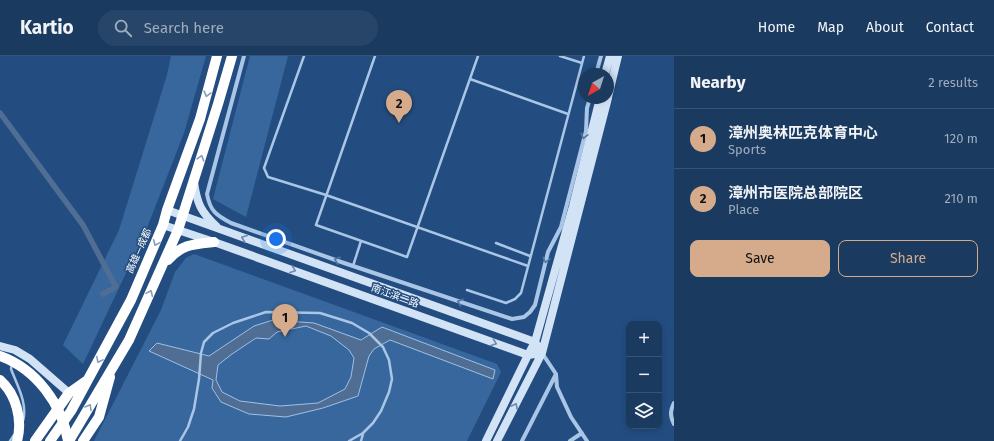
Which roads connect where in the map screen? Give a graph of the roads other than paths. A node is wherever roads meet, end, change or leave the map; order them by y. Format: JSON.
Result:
{"nodes":[{"id":1,"x":217,"y":56,"type":"edge"},
{"id":2,"x":232,"y":56,"type":"edge"},
{"id":3,"x":244,"y":56,"type":"edge"},
{"id":4,"x":304,"y":56,"type":"edge"},
{"id":5,"x":375,"y":56,"type":"edge"},
{"id":6,"x":478,"y":56,"type":"edge"},
{"id":7,"x":560,"y":56,"type":"edge"},
{"id":8,"x":584,"y":56,"type":"edge"},
{"id":9,"x":600,"y":56,"type":"edge"},
{"id":10,"x":610,"y":56,"type":"edge"},
{"id":11,"x":618,"y":56,"type":"edge"},
{"id":12,"x":582,"y":63,"type":"junction"},
{"id":13,"x":597,"y":68,"type":"edge"},
{"id":14,"x":607,"y":68,"type":"edge"},
{"id":15,"x":614,"y":72,"type":"edge"},
{"id":16,"x":470,"y":79,"type":"junction"},
{"id":17,"x":588,"y":104,"type":"edge"},
{"id":18,"x":598,"y":104,"type":"edge"},
{"id":19,"x":606,"y":104,"type":"edge"},
{"id":20,"x":568,"y":114,"type":"junction"},
{"id":21,"x":194,"y":179,"type":"junction"},
{"id":22,"x":326,"y":195,"type":"junction"},
{"id":23,"x":167,"y":210,"type":"junction"},
{"id":24,"x":182,"y":216,"type":"junction"},
{"id":25,"x":163,"y":225,"type":"junction"},
{"id":26,"x":418,"y":227,"type":"junction"},
{"id":27,"x":218,"y":229,"type":"junction"},
{"id":28,"x":178,"y":230,"type":"junction"},
{"id":29,"x":361,"y":241,"type":"junction"},
{"id":30,"x":214,"y":242,"type":"junction"},
{"id":31,"x":496,"y":243,"type":"dead end"},
{"id":32,"x":530,"y":256,"type":"junction"},
{"id":33,"x":353,"y":266,"type":"junction"},
{"id":34,"x":528,"y":266,"type":"junction"},
{"id":35,"x":159,"y":271,"type":"junction"},
{"id":36,"x":467,"y":290,"type":"dead end"},
{"id":37,"x":535,"y":342,"type":"junction"},
{"id":38,"x":0,"y":346,"type":"edge"},
{"id":39,"x":15,"y":350,"type":"junction"},
{"id":40,"x":542,"y":353,"type":"junction"},
{"id":41,"x":528,"y":355,"type":"junction"},
{"id":42,"x":0,"y":356,"type":"edge"},
{"id":43,"x":113,"y":367,"type":"junction"},
{"id":44,"x":556,"y":374,"type":"junction"},
{"id":45,"x":0,"y":380,"type":"edge"},
{"id":46,"x":88,"y":380,"type":"junction"},
{"id":47,"x":69,"y":392,"type":"junction"},
{"id":48,"x":674,"y":403,"type":"edge"},
{"id":49,"x":674,"y":424,"type":"edge"},
{"id":50,"x":363,"y":433,"type":"junction"},
{"id":51,"x":582,"y":433,"type":"junction"},
{"id":52,"x":10,"y":441,"type":"edge"},
{"id":53,"x":17,"y":441,"type":"edge"},
{"id":54,"x":35,"y":441,"type":"edge"},
{"id":55,"x":50,"y":441,"type":"edge"},
{"id":56,"x":68,"y":441,"type":"edge"},
{"id":57,"x":84,"y":441,"type":"edge"},
{"id":58,"x":180,"y":441,"type":"edge"},
{"id":59,"x":349,"y":441,"type":"edge"},
{"id":60,"x":361,"y":441,"type":"edge"},
{"id":61,"x":486,"y":441,"type":"edge"},
{"id":62,"x":497,"y":441,"type":"edge"},
{"id":63,"x":522,"y":441,"type":"edge"},
{"id":64,"x":570,"y":441,"type":"edge"},
{"id":65,"x":587,"y":441,"type":"edge"}],
"edges":[{"from":1,"to":23,"type":"highway","name":"高雄—成都","one_way":true},
{"from":21,"to":2,"type":"highway","one_way":true},
{"from":33,"to":3,"type":"street","one_way":true},
{"from":4,"to":22,"type":"lane"},
{"from":5,"to":22,"type":"lane"},
{"from":6,"to":16,"type":"lane"},
{"from":7,"to":12,"type":"lane"},
{"from":8,"to":12,"type":"lane"},
{"from":9,"to":13,"type":"street"},
{"from":10,"to":14,"type":"street"},
{"from":11,"to":15,"type":"street"},
{"from":12,"to":20,"type":"lane"},
{"from":16,"to":20,"type":"lane"},
{"from":16,"to":26,"type":"lane"},
{"from":17,"to":33,"type":"street","one_way":true},
{"from":18,"to":37,"type":"street"},
{"from":19,"to":40,"type":"street"},
{"from":20,"to":32,"type":"lane"},
{"from":21,"to":24,"type":"highway"},
{"from":21,"to":27,"type":"street","name":"南江滨二路"},
{"from":22,"to":26,"type":"lane"},
{"from":22,"to":29,"type":"lane"},
{"from":23,"to":24,"type":"street","name":"南江滨二路"},
{"from":23,"to":25,"type":"highway","name":"高雄—成都"},
{"from":24,"to":27,"type":"street","name":"南江滨二路"},
{"from":24,"to":28,"type":"highway"},
{"from":25,"to":28,"type":"street","name":"南江滨二路"},
{"from":25,"to":46,"type":"highway","name":"高雄—成都","one_way":true},
{"from":26,"to":29,"type":"lane"},
{"from":26,"to":34,"type":"lane"},
{"from":37,"to":27,"type":"street","name":"南江滨二路","one_way":true},
{"from":28,"to":30,"type":"street","name":"南江滨二路"},
{"from":28,"to":35,"type":"highway"},
{"from":29,"to":33,"type":"lane"},
{"from":30,"to":35,"type":"highway"},
{"from":30,"to":41,"type":"street","name":"南江滨二路","one_way":true},
{"from":31,"to":32,"type":"lane"},
{"from":32,"to":34,"type":"lane"},
{"from":34,"to":36,"type":"lane"},
{"from":43,"to":35,"type":"highway","one_way":true},
{"from":37,"to":40,"type":"street"},
{"from":37,"to":41,"type":"street"},
{"from":38,"to":39,"type":"street"},
{"from":39,"to":47,"type":"street"},
{"from":39,"to":52,"type":"lane"},
{"from":40,"to":41,"type":"street"},
{"from":40,"to":44,"type":"street"},
{"from":62,"to":40,"type":"street","one_way":true},
{"from":41,"to":61,"type":"street"},
{"from":42,"to":56,"type":"highway","bridge":true},
{"from":56,"to":43,"type":"highway","one_way":true},
{"from":43,"to":57,"type":"highway"},
{"from":44,"to":51,"type":"street"},
{"from":44,"to":63,"type":"street"},
{"from":45,"to":53,"type":"highway","bridge":true},
{"from":46,"to":47,"type":"highway"},
{"from":46,"to":55,"type":"highway","name":"高雄—成都"},
{"from":47,"to":54,"type":"highway"},
{"from":48,"to":49,"type":"street"},
{"from":50,"to":58,"type":"lane"},
{"from":50,"to":59,"type":"lane"},
{"from":50,"to":60,"type":"lane"},
{"from":51,"to":64,"type":"street"},
{"from":51,"to":65,"type":"street"}]}
